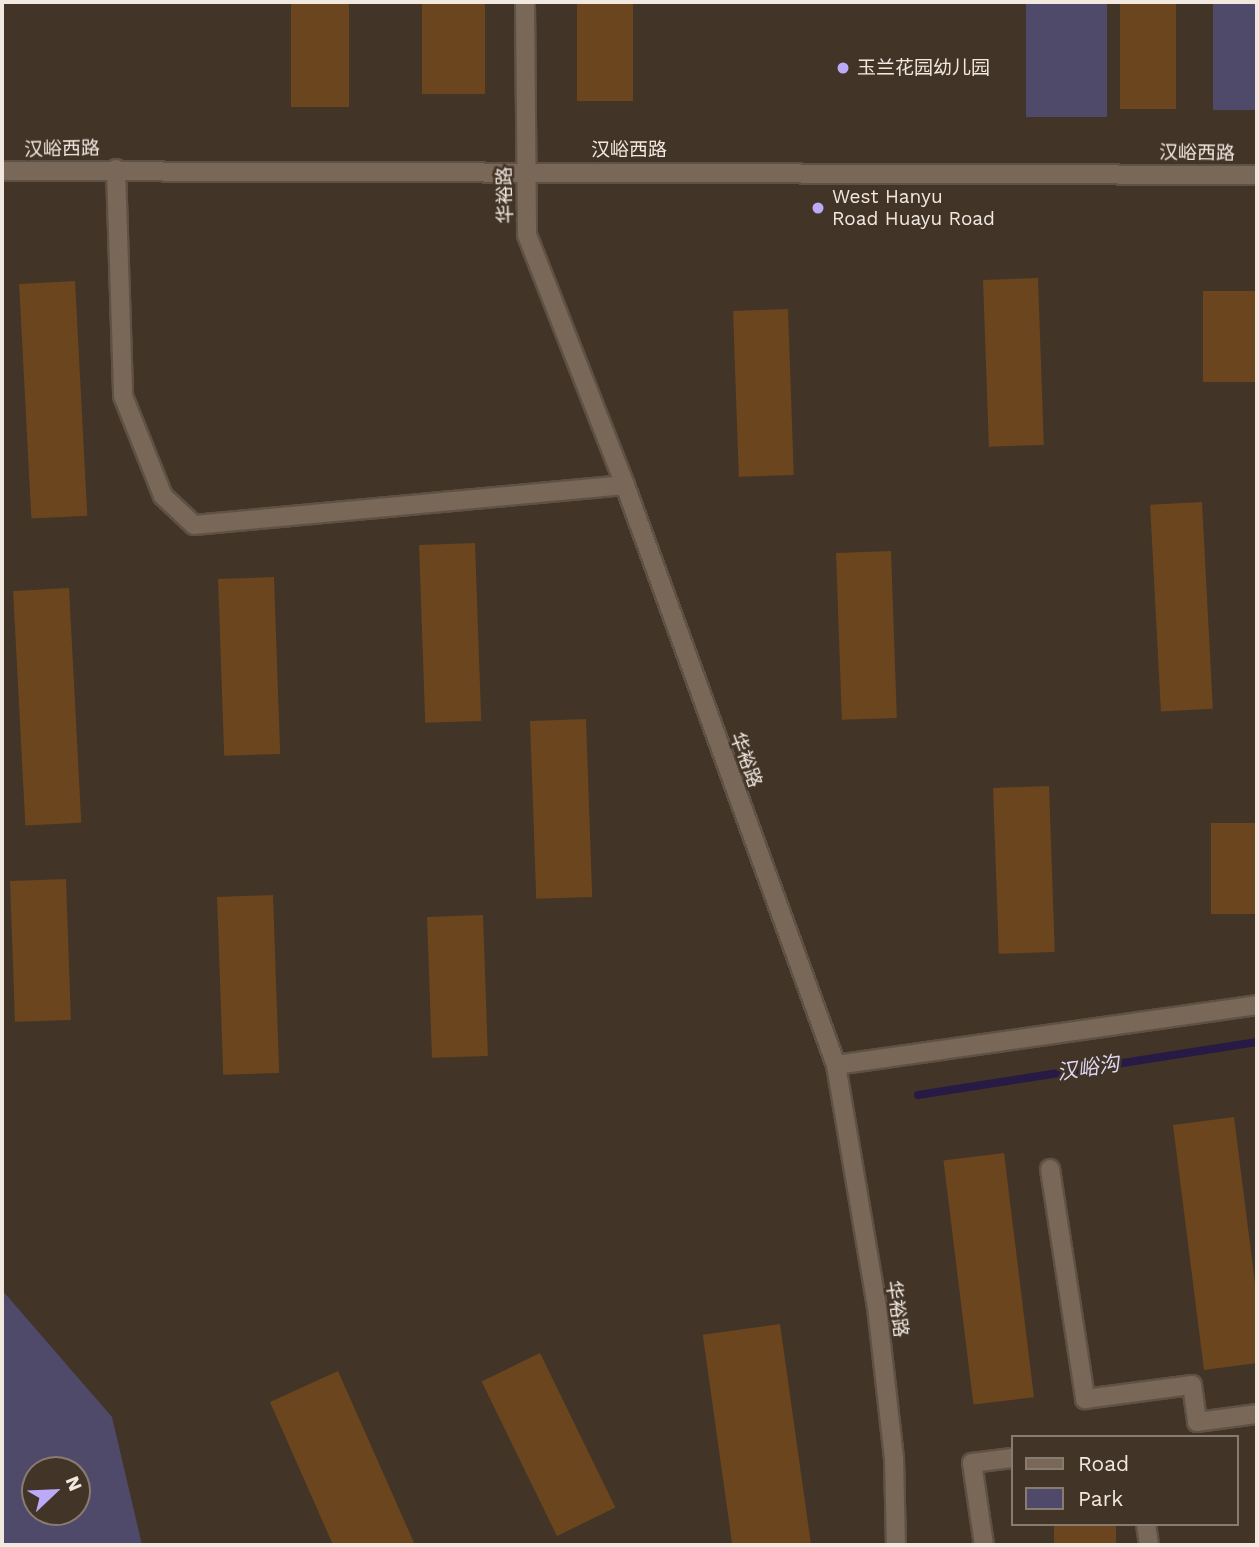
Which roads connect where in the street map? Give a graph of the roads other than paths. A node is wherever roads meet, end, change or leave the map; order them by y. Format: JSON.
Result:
{"nodes":[{"id":1,"x":525,"y":2,"type":"edge"},
{"id":2,"x":116,"y":169,"type":"junction"},
{"id":3,"x":2,"y":171,"type":"edge"},
{"id":4,"x":526,"y":172,"type":"junction"},
{"id":5,"x":1257,"y":175,"type":"edge"},
{"id":6,"x":625,"y":485,"type":"junction"},
{"id":7,"x":1257,"y":1005,"type":"edge"},
{"id":8,"x":836,"y":1065,"type":"junction"},
{"id":9,"x":1050,"y":1168,"type":"dead end"},
{"id":10,"x":1257,"y":1414,"type":"edge"},
{"id":11,"x":1010,"y":1458,"type":"edge"},
{"id":12,"x":1146,"y":1526,"type":"edge"},
{"id":13,"x":896,"y":1545,"type":"edge"},
{"id":14,"x":984,"y":1545,"type":"edge"},
{"id":15,"x":1149,"y":1545,"type":"edge"}],
"edges":[{"from":1,"to":4,"type":"street","name":"华裕路"},
{"from":2,"to":3,"type":"street","name":"汉峪西路"},
{"from":2,"to":4,"type":"street","name":"汉峪西路"},
{"from":2,"to":6,"type":"street"},
{"from":4,"to":5,"type":"street","name":"汉峪西路"},
{"from":4,"to":6,"type":"street","name":"华裕路"},
{"from":6,"to":8,"type":"street","name":"华裕路"},
{"from":7,"to":8,"type":"street"},
{"from":8,"to":13,"type":"street","name":"华裕路"},
{"from":9,"to":10,"type":"street"},
{"from":11,"to":14,"type":"street"},
{"from":12,"to":15,"type":"street"}]}
